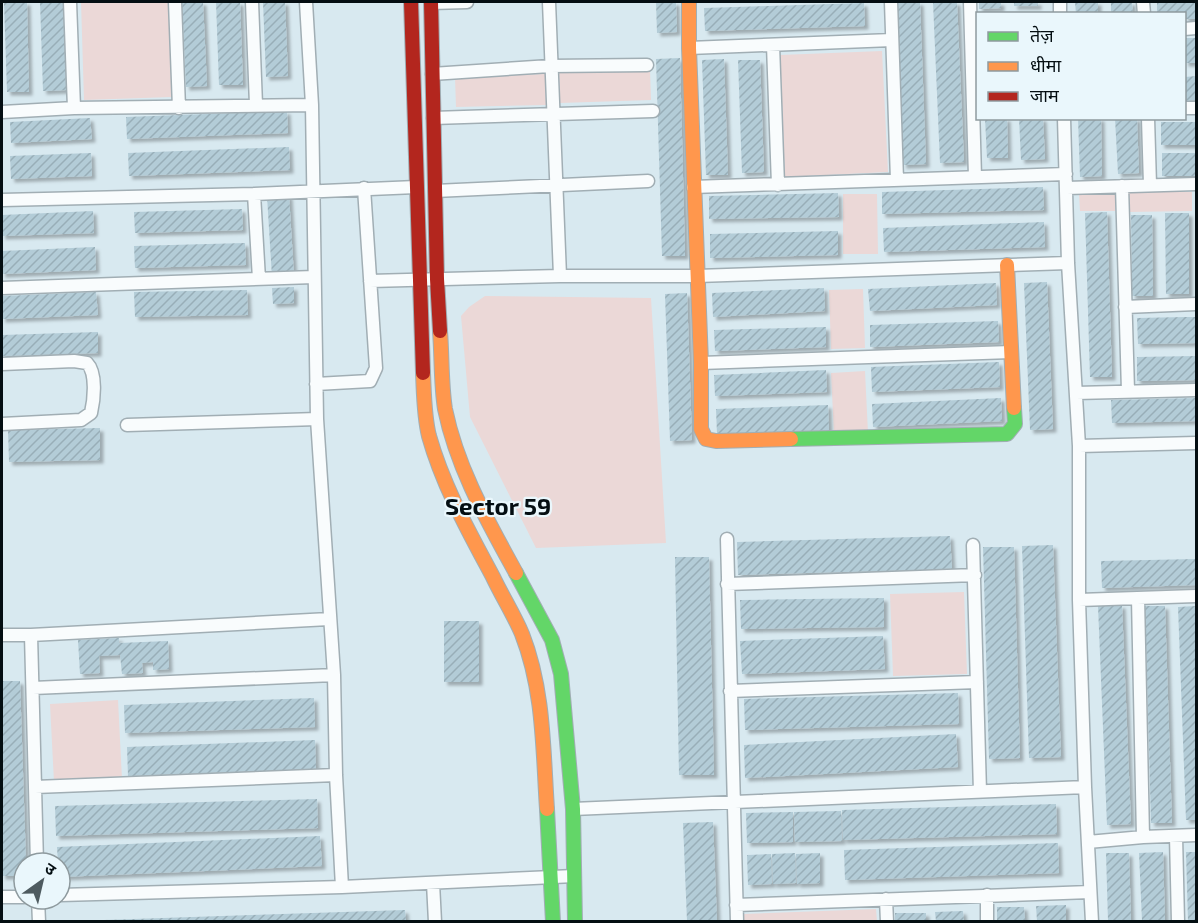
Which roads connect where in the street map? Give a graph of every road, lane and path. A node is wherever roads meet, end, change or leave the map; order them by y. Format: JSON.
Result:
{"nodes":[{"id":1,"x":70,"y":2,"type":"edge"},
{"id":2,"x":176,"y":2,"type":"edge"},
{"id":3,"x":252,"y":2,"type":"edge"},
{"id":4,"x":306,"y":2,"type":"edge"},
{"id":5,"x":411,"y":2,"type":"edge"},
{"id":6,"x":431,"y":2,"type":"edge"},
{"id":7,"x":467,"y":2,"type":"edge"},
{"id":8,"x":549,"y":2,"type":"edge"},
{"id":9,"x":689,"y":2,"type":"edge"},
{"id":10,"x":891,"y":2,"type":"edge"},
{"id":11,"x":970,"y":2,"type":"edge"},
{"id":12,"x":892,"y":40,"type":"junction"},
{"id":13,"x":773,"y":45,"type":"junction"},
{"id":14,"x":689,"y":48,"type":"junction"},
{"id":15,"x":647,"y":65,"type":"dead end"},
{"id":16,"x":550,"y":66,"type":"junction"},
{"id":17,"x":432,"y":74,"type":"junction"},
{"id":18,"x":256,"y":105,"type":"junction"},
{"id":19,"x":312,"y":105,"type":"junction"},
{"id":20,"x":74,"y":108,"type":"junction"},
{"id":21,"x":179,"y":108,"type":"junction"},
{"id":22,"x":652,"y":111,"type":"dead end"},
{"id":23,"x":2,"y":112,"type":"edge"},
{"id":24,"x":553,"y":113,"type":"junction"},
{"id":25,"x":433,"y":118,"type":"junction"},
{"id":26,"x":1064,"y":120,"type":"edge"},
{"id":27,"x":1148,"y":120,"type":"edge"},
{"id":28,"x":1066,"y":174,"type":"junction"},
{"id":29,"x":975,"y":177,"type":"junction"},
{"id":30,"x":897,"y":180,"type":"junction"},
{"id":31,"x":648,"y":182,"type":"dead end"},
{"id":32,"x":556,"y":184,"type":"junction"},
{"id":33,"x":1197,"y":184,"type":"edge"},
{"id":34,"x":778,"y":185,"type":"junction"},
{"id":35,"x":1150,"y":185,"type":"junction"},
{"id":36,"x":1122,"y":186,"type":"junction"},
{"id":37,"x":416,"y":187,"type":"junction"},
{"id":38,"x":693,"y":187,"type":"junction"},
{"id":39,"x":364,"y":188,"type":"junction"},
{"id":40,"x":1067,"y":188,"type":"junction"},
{"id":41,"x":313,"y":191,"type":"junction"},
{"id":42,"x":435,"y":191,"type":"junction"},
{"id":43,"x":254,"y":194,"type":"junction"},
{"id":44,"x":2,"y":200,"type":"edge"},
{"id":45,"x":1068,"y":263,"type":"junction"},
{"id":46,"x":1007,"y":265,"type":"junction"},
{"id":47,"x":560,"y":276,"type":"junction"},
{"id":48,"x":697,"y":276,"type":"junction"},
{"id":49,"x":314,"y":277,"type":"junction"},
{"id":50,"x":259,"y":279,"type":"junction"},
{"id":51,"x":419,"y":279,"type":"junction"},
{"id":52,"x":437,"y":279,"type":"junction"},
{"id":53,"x":370,"y":281,"type":"junction"},
{"id":54,"x":2,"y":288,"type":"edge"},
{"id":55,"x":1197,"y":304,"type":"edge"},
{"id":56,"x":1125,"y":307,"type":"junction"},
{"id":57,"x":1011,"y":352,"type":"junction"},
{"id":58,"x":701,"y":363,"type":"junction"},
{"id":59,"x":2,"y":364,"type":"edge"},
{"id":60,"x":316,"y":384,"type":"junction"},
{"id":61,"x":1197,"y":390,"type":"edge"},
{"id":62,"x":1128,"y":391,"type":"junction"},
{"id":63,"x":1076,"y":393,"type":"junction"},
{"id":64,"x":317,"y":419,"type":"junction"},
{"id":65,"x":2,"y":424,"type":"edge"},
{"id":66,"x":127,"y":425,"type":"dead end"},
{"id":67,"x":1197,"y":443,"type":"edge"},
{"id":68,"x":1078,"y":446,"type":"junction"},
{"id":69,"x":727,"y":539,"type":"dead end"},
{"id":70,"x":973,"y":545,"type":"dead end"},
{"id":71,"x":975,"y":575,"type":"junction"},
{"id":72,"x":728,"y":584,"type":"junction"},
{"id":73,"x":1197,"y":596,"type":"edge"},
{"id":74,"x":1138,"y":598,"type":"junction"},
{"id":75,"x":1079,"y":600,"type":"junction"},
{"id":76,"x":329,"y":619,"type":"junction"},
{"id":77,"x":2,"y":635,"type":"edge"},
{"id":78,"x":31,"y":635,"type":"junction"},
{"id":79,"x":334,"y":675,"type":"junction"},
{"id":80,"x":977,"y":682,"type":"junction"},
{"id":81,"x":33,"y":688,"type":"junction"},
{"id":82,"x":730,"y":691,"type":"junction"},
{"id":83,"x":336,"y":775,"type":"junction"},
{"id":84,"x":35,"y":787,"type":"junction"},
{"id":85,"x":1085,"y":787,"type":"junction"},
{"id":86,"x":980,"y":792,"type":"junction"},
{"id":87,"x":734,"y":802,"type":"junction"},
{"id":88,"x":573,"y":809,"type":"junction"},
{"id":89,"x":1197,"y":835,"type":"edge"},
{"id":90,"x":1176,"y":836,"type":"junction"},
{"id":91,"x":1143,"y":837,"type":"junction"},
{"id":92,"x":1088,"y":842,"type":"junction"},
{"id":93,"x":37,"y":851,"type":"edge"},
{"id":94,"x":574,"y":876,"type":"junction"},
{"id":95,"x":552,"y":878,"type":"junction"},
{"id":96,"x":433,"y":883,"type":"junction"},
{"id":97,"x":342,"y":887,"type":"junction"},
{"id":98,"x":1090,"y":891,"type":"junction"},
{"id":99,"x":72,"y":895,"type":"edge"},
{"id":100,"x":987,"y":895,"type":"junction"},
{"id":101,"x":886,"y":899,"type":"junction"},
{"id":102,"x":736,"y":905,"type":"junction"},
{"id":103,"x":435,"y":921,"type":"edge"},
{"id":104,"x":553,"y":921,"type":"edge"},
{"id":105,"x":575,"y":921,"type":"edge"},
{"id":106,"x":736,"y":921,"type":"edge"},
{"id":107,"x":887,"y":921,"type":"edge"},
{"id":108,"x":987,"y":921,"type":"edge"},
{"id":109,"x":1092,"y":921,"type":"edge"},
{"id":110,"x":1178,"y":921,"type":"edge"}],
"edges":[{"from":1,"to":20,"type":"street"},
{"from":2,"to":21,"type":"street"},
{"from":3,"to":18,"type":"street"},
{"from":4,"to":19,"type":"street"},
{"from":5,"to":37,"type":"street"},
{"from":6,"to":7,"type":"street"},
{"from":6,"to":17,"type":"street"},
{"from":8,"to":16,"type":"street"},
{"from":9,"to":14,"type":"street"},
{"from":10,"to":12,"type":"street"},
{"from":11,"to":29,"type":"street"},
{"from":12,"to":13,"type":"street"},
{"from":12,"to":30,"type":"street"},
{"from":13,"to":14,"type":"street"},
{"from":13,"to":34,"type":"street"},
{"from":14,"to":38,"type":"street"},
{"from":15,"to":16,"type":"street"},
{"from":16,"to":17,"type":"street"},
{"from":16,"to":24,"type":"street"},
{"from":17,"to":25,"type":"street"},
{"from":18,"to":19,"type":"street"},
{"from":18,"to":21,"type":"street"},
{"from":19,"to":41,"type":"street"},
{"from":20,"to":21,"type":"street"},
{"from":20,"to":23,"type":"street"},
{"from":22,"to":24,"type":"street"},
{"from":24,"to":25,"type":"street"},
{"from":24,"to":32,"type":"street"},
{"from":25,"to":42,"type":"street"},
{"from":26,"to":28,"type":"street"},
{"from":27,"to":35,"type":"street"},
{"from":28,"to":29,"type":"street"},
{"from":28,"to":40,"type":"street"},
{"from":29,"to":30,"type":"street"},
{"from":30,"to":34,"type":"street"},
{"from":31,"to":32,"type":"street"},
{"from":32,"to":42,"type":"street"},
{"from":32,"to":47,"type":"street"},
{"from":33,"to":35,"type":"street"},
{"from":34,"to":38,"type":"street"},
{"from":35,"to":36,"type":"street"},
{"from":36,"to":40,"type":"street"},
{"from":36,"to":56,"type":"street"},
{"from":37,"to":39,"type":"street"},
{"from":37,"to":51,"type":"street"},
{"from":38,"to":48,"type":"street"},
{"from":39,"to":41,"type":"street"},
{"from":39,"to":53,"type":"street"},
{"from":40,"to":45,"type":"street"},
{"from":41,"to":43,"type":"street"},
{"from":41,"to":49,"type":"street"},
{"from":42,"to":52,"type":"street"},
{"from":43,"to":44,"type":"street"},
{"from":43,"to":50,"type":"street"},
{"from":45,"to":46,"type":"street"},
{"from":45,"to":63,"type":"street"},
{"from":46,"to":48,"type":"street"},
{"from":46,"to":57,"type":"street"},
{"from":47,"to":48,"type":"street"},
{"from":47,"to":52,"type":"street"},
{"from":48,"to":58,"type":"street"},
{"from":49,"to":50,"type":"street"},
{"from":49,"to":60,"type":"street"},
{"from":50,"to":54,"type":"street"},
{"from":51,"to":52,"type":"street"},
{"from":51,"to":53,"type":"street"},
{"from":51,"to":95,"type":"street"},
{"from":52,"to":88,"type":"street"},
{"from":53,"to":60,"type":"street"},
{"from":55,"to":56,"type":"street"},
{"from":56,"to":62,"type":"street"},
{"from":57,"to":58,"type":"street"},
{"from":57,"to":58,"type":"street"},
{"from":59,"to":65,"type":"street"},
{"from":60,"to":64,"type":"street"},
{"from":61,"to":62,"type":"street"},
{"from":62,"to":63,"type":"street"},
{"from":63,"to":68,"type":"street"},
{"from":64,"to":66,"type":"street"},
{"from":64,"to":76,"type":"street"},
{"from":67,"to":68,"type":"street"},
{"from":68,"to":75,"type":"street"},
{"from":69,"to":72,"type":"street"},
{"from":70,"to":71,"type":"street"},
{"from":71,"to":72,"type":"street"},
{"from":71,"to":80,"type":"street"},
{"from":72,"to":82,"type":"street"},
{"from":73,"to":74,"type":"street"},
{"from":74,"to":75,"type":"street"},
{"from":74,"to":91,"type":"street"},
{"from":75,"to":85,"type":"street"},
{"from":76,"to":78,"type":"street"},
{"from":76,"to":79,"type":"street"},
{"from":77,"to":78,"type":"street"},
{"from":78,"to":81,"type":"street"},
{"from":79,"to":81,"type":"street"},
{"from":79,"to":83,"type":"street"},
{"from":80,"to":82,"type":"street"},
{"from":80,"to":86,"type":"street"},
{"from":81,"to":84,"type":"street"},
{"from":82,"to":87,"type":"street"},
{"from":83,"to":84,"type":"street"},
{"from":83,"to":97,"type":"street"},
{"from":84,"to":93,"type":"street"},
{"from":85,"to":86,"type":"street"},
{"from":85,"to":92,"type":"street"},
{"from":86,"to":87,"type":"street"},
{"from":87,"to":88,"type":"street"},
{"from":87,"to":102,"type":"street"},
{"from":88,"to":94,"type":"street"},
{"from":89,"to":90,"type":"street"},
{"from":90,"to":91,"type":"street"},
{"from":90,"to":110,"type":"street"},
{"from":91,"to":92,"type":"street"},
{"from":92,"to":98,"type":"street"},
{"from":94,"to":95,"type":"street"},
{"from":94,"to":105,"type":"street"},
{"from":95,"to":96,"type":"street"},
{"from":95,"to":104,"type":"street"},
{"from":96,"to":97,"type":"street"},
{"from":96,"to":103,"type":"street"},
{"from":97,"to":99,"type":"street"},
{"from":98,"to":100,"type":"street"},
{"from":98,"to":109,"type":"street"},
{"from":100,"to":101,"type":"street"},
{"from":100,"to":108,"type":"street"},
{"from":101,"to":102,"type":"street"},
{"from":101,"to":107,"type":"street"},
{"from":102,"to":106,"type":"street"}]}
